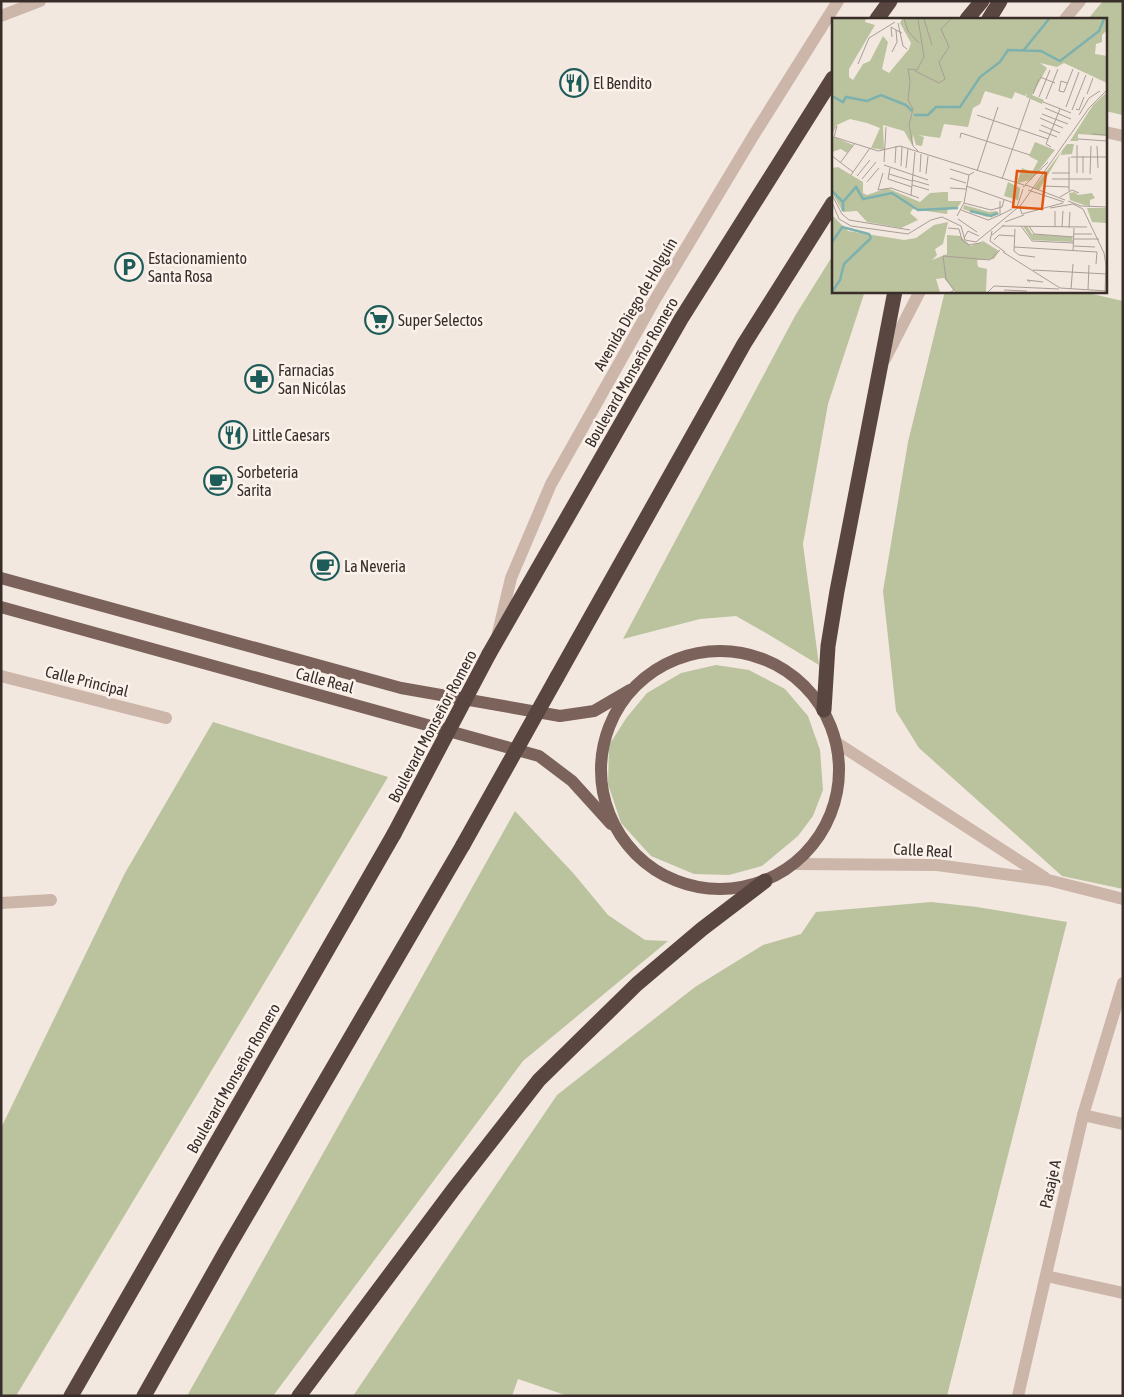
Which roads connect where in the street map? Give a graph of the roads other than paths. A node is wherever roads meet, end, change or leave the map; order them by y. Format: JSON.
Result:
{"nodes":[{"id":1,"x":40,"y":1,"type":"edge"},
{"id":2,"x":838,"y":1,"type":"edge"},
{"id":3,"x":890,"y":1,"type":"edge"},
{"id":4,"x":982,"y":1,"type":"edge"},
{"id":5,"x":1000,"y":1,"type":"edge"},
{"id":6,"x":1080,"y":1,"type":"edge"},
{"id":7,"x":1,"y":16,"type":"edge"},
{"id":8,"x":878,"y":18,"type":"edge"},
{"id":9,"x":968,"y":18,"type":"edge"},
{"id":10,"x":990,"y":18,"type":"edge"},
{"id":11,"x":1066,"y":18,"type":"edge"},
{"id":12,"x":832,"y":80,"type":"edge"},
{"id":13,"x":1106,"y":132,"type":"edge"},
{"id":14,"x":1123,"y":136,"type":"edge"},
{"id":15,"x":832,"y":205,"type":"edge"},
{"id":16,"x":895,"y":292,"type":"edge"},
{"id":17,"x":919,"y":292,"type":"edge"},
{"id":18,"x":881,"y":366,"type":"junction"},
{"id":19,"x":1,"y":578,"type":"edge"},
{"id":20,"x":1,"y":608,"type":"edge"},
{"id":21,"x":493,"y":647,"type":"junction"},
{"id":22,"x":1,"y":676,"type":"edge"},
{"id":23,"x":634,"y":687,"type":"junction"},
{"id":24,"x":824,"y":710,"type":"junction"},
{"id":25,"x":166,"y":718,"type":"dead end"},
{"id":26,"x":837,"y":743,"type":"junction"},
{"id":27,"x":616,"y":829,"type":"junction"},
{"id":28,"x":795,"y":864,"type":"junction"},
{"id":29,"x":1048,"y":880,"type":"junction"},
{"id":30,"x":765,"y":881,"type":"junction"},
{"id":31,"x":1123,"y":899,"type":"edge"},
{"id":32,"x":51,"y":900,"type":"dead end"},
{"id":33,"x":1,"y":902,"type":"edge"},
{"id":34,"x":1123,"y":983,"type":"edge"},
{"id":35,"x":1083,"y":1115,"type":"junction"},
{"id":36,"x":1123,"y":1124,"type":"edge"},
{"id":37,"x":1046,"y":1276,"type":"junction"},
{"id":38,"x":1123,"y":1293,"type":"edge"},
{"id":39,"x":71,"y":1396,"type":"edge"},
{"id":40,"x":144,"y":1396,"type":"edge"},
{"id":41,"x":299,"y":1396,"type":"edge"},
{"id":42,"x":1018,"y":1396,"type":"edge"}],
"edges":[{"from":1,"to":7,"type":"street"},
{"from":2,"to":21,"type":"street","name":"Avenida Diego de Holguín"},
{"from":3,"to":8,"type":"highway"},
{"from":4,"to":9,"type":"highway"},
{"from":5,"to":10,"type":"highway"},
{"from":6,"to":11,"type":"street"},
{"from":12,"to":21,"type":"highway","name":"Boulevard Monseñor Romero"},
{"from":13,"to":14,"type":"street"},
{"from":15,"to":40,"type":"highway","bridge":true},
{"from":16,"to":18,"type":"highway"},
{"from":17,"to":18,"type":"street"},
{"from":18,"to":24,"type":"highway"},
{"from":19,"to":23,"type":"main road","name":"Calle Real"},
{"from":20,"to":27,"type":"main road","name":"Calle Real"},
{"from":21,"to":39,"type":"highway","name":"Boulevard Monseñor Romero","bridge":true},
{"from":22,"to":25,"type":"street","name":"Calle Principal"},
{"from":23,"to":24,"type":"main road"},
{"from":23,"to":27,"type":"main road"},
{"from":24,"to":26,"type":"main road"},
{"from":26,"to":28,"type":"main road"},
{"from":26,"to":29,"type":"street","name":"Calle Real"},
{"from":27,"to":30,"type":"main road"},
{"from":28,"to":29,"type":"street","name":"Calle Real"},
{"from":28,"to":30,"type":"main road"},
{"from":29,"to":31,"type":"street","name":"Calle Real"},
{"from":30,"to":41,"type":"highway"},
{"from":32,"to":33,"type":"street"},
{"from":34,"to":35,"type":"street","name":"Pasaje A"},
{"from":35,"to":36,"type":"street"},
{"from":35,"to":37,"type":"street","name":"Pasaje A"},
{"from":37,"to":38,"type":"street"},
{"from":37,"to":42,"type":"street","name":"Pasaje A"}]}
